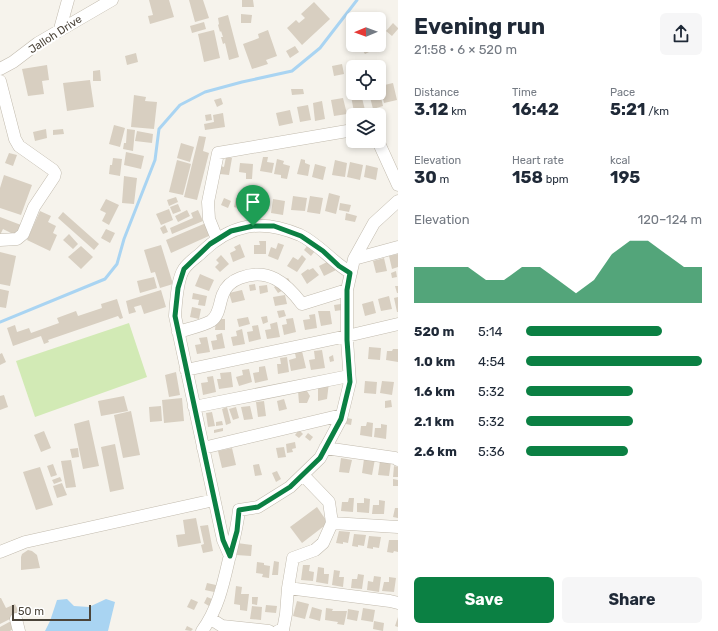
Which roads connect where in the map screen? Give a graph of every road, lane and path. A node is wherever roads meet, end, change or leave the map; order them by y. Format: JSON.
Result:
{"nodes":[{"id":1,"x":68,"y":0,"type":"edge"},
{"id":2,"x":112,"y":0,"type":"edge"},
{"id":3,"x":60,"y":29,"type":"junction"},
{"id":4,"x":0,"y":69,"type":"edge"},
{"id":5,"x":0,"y":81,"type":"edge"},
{"id":6,"x":346,"y":131,"type":"edge"},
{"id":7,"x":381,"y":148,"type":"edge"},
{"id":8,"x":398,"y":185,"type":"edge"},
{"id":9,"x":398,"y":201,"type":"edge"},
{"id":10,"x":217,"y":239,"type":"junction"},
{"id":11,"x":0,"y":240,"type":"edge"},
{"id":12,"x":398,"y":248,"type":"edge"},
{"id":13,"x":354,"y":259,"type":"junction"},
{"id":14,"x":350,"y":273,"type":"junction"},
{"id":15,"x":347,"y":290,"type":"junction"},
{"id":16,"x":398,"y":324,"type":"edge"},
{"id":17,"x":178,"y":332,"type":"junction"},
{"id":18,"x":347,"y":336,"type":"junction"},
{"id":19,"x":186,"y":370,"type":"junction"},
{"id":20,"x":349,"y":376,"type":"junction"},
{"id":21,"x":194,"y":407,"type":"junction"},
{"id":22,"x":342,"y":415,"type":"junction"},
{"id":23,"x":203,"y":448,"type":"junction"},
{"id":24,"x":325,"y":448,"type":"junction"},
{"id":25,"x":398,"y":460,"type":"edge"},
{"id":26,"x":303,"y":475,"type":"junction"},
{"id":27,"x":214,"y":500,"type":"junction"},
{"id":28,"x":332,"y":523,"type":"junction"},
{"id":29,"x":398,"y":527,"type":"edge"},
{"id":30,"x":0,"y":552,"type":"edge"},
{"id":31,"x":230,"y":556,"type":"junction"},
{"id":32,"x":288,"y":588,"type":"junction"},
{"id":33,"x":398,"y":603,"type":"edge"},
{"id":34,"x":16,"y":619,"type":"dead end"},
{"id":35,"x":211,"y":619,"type":"junction"},
{"id":36,"x":19,"y":631,"type":"edge"},
{"id":37,"x":202,"y":631,"type":"edge"},
{"id":38,"x":213,"y":631,"type":"edge"},
{"id":39,"x":269,"y":631,"type":"edge"},
{"id":40,"x":278,"y":631,"type":"edge"}],
"edges":[{"from":1,"to":3,"type":"street"},
{"from":2,"to":3,"type":"street","name":"Jalloh Drive"},
{"from":3,"to":4,"type":"street","name":"Jalloh Drive"},
{"from":5,"to":11,"type":"street"},
{"from":6,"to":10,"type":"street"},
{"from":7,"to":8,"type":"street"},
{"from":9,"to":13,"type":"street"},
{"from":10,"to":14,"type":"street"},
{"from":10,"to":17,"type":"street"},
{"from":12,"to":13,"type":"street"},
{"from":13,"to":14,"type":"street"},
{"from":14,"to":15,"type":"street"},
{"from":15,"to":17,"type":"street"},
{"from":15,"to":18,"type":"street"},
{"from":16,"to":18,"type":"street"},
{"from":17,"to":19,"type":"street"},
{"from":18,"to":19,"type":"street"},
{"from":18,"to":20,"type":"street"},
{"from":19,"to":21,"type":"street"},
{"from":20,"to":21,"type":"street"},
{"from":20,"to":22,"type":"street"},
{"from":21,"to":23,"type":"street"},
{"from":22,"to":23,"type":"street"},
{"from":22,"to":24,"type":"street"},
{"from":23,"to":27,"type":"street"},
{"from":24,"to":25,"type":"street"},
{"from":24,"to":26,"type":"street"},
{"from":26,"to":28,"type":"street"},
{"from":26,"to":31,"type":"street"},
{"from":27,"to":30,"type":"street"},
{"from":27,"to":31,"type":"street"},
{"from":28,"to":29,"type":"street"},
{"from":28,"to":32,"type":"street"},
{"from":31,"to":35,"type":"street"},
{"from":32,"to":33,"type":"street"},
{"from":32,"to":40,"type":"street"},
{"from":34,"to":36,"type":"street"},
{"from":35,"to":37,"type":"street"},
{"from":35,"to":38,"type":"street"},
{"from":35,"to":39,"type":"street"}]}
